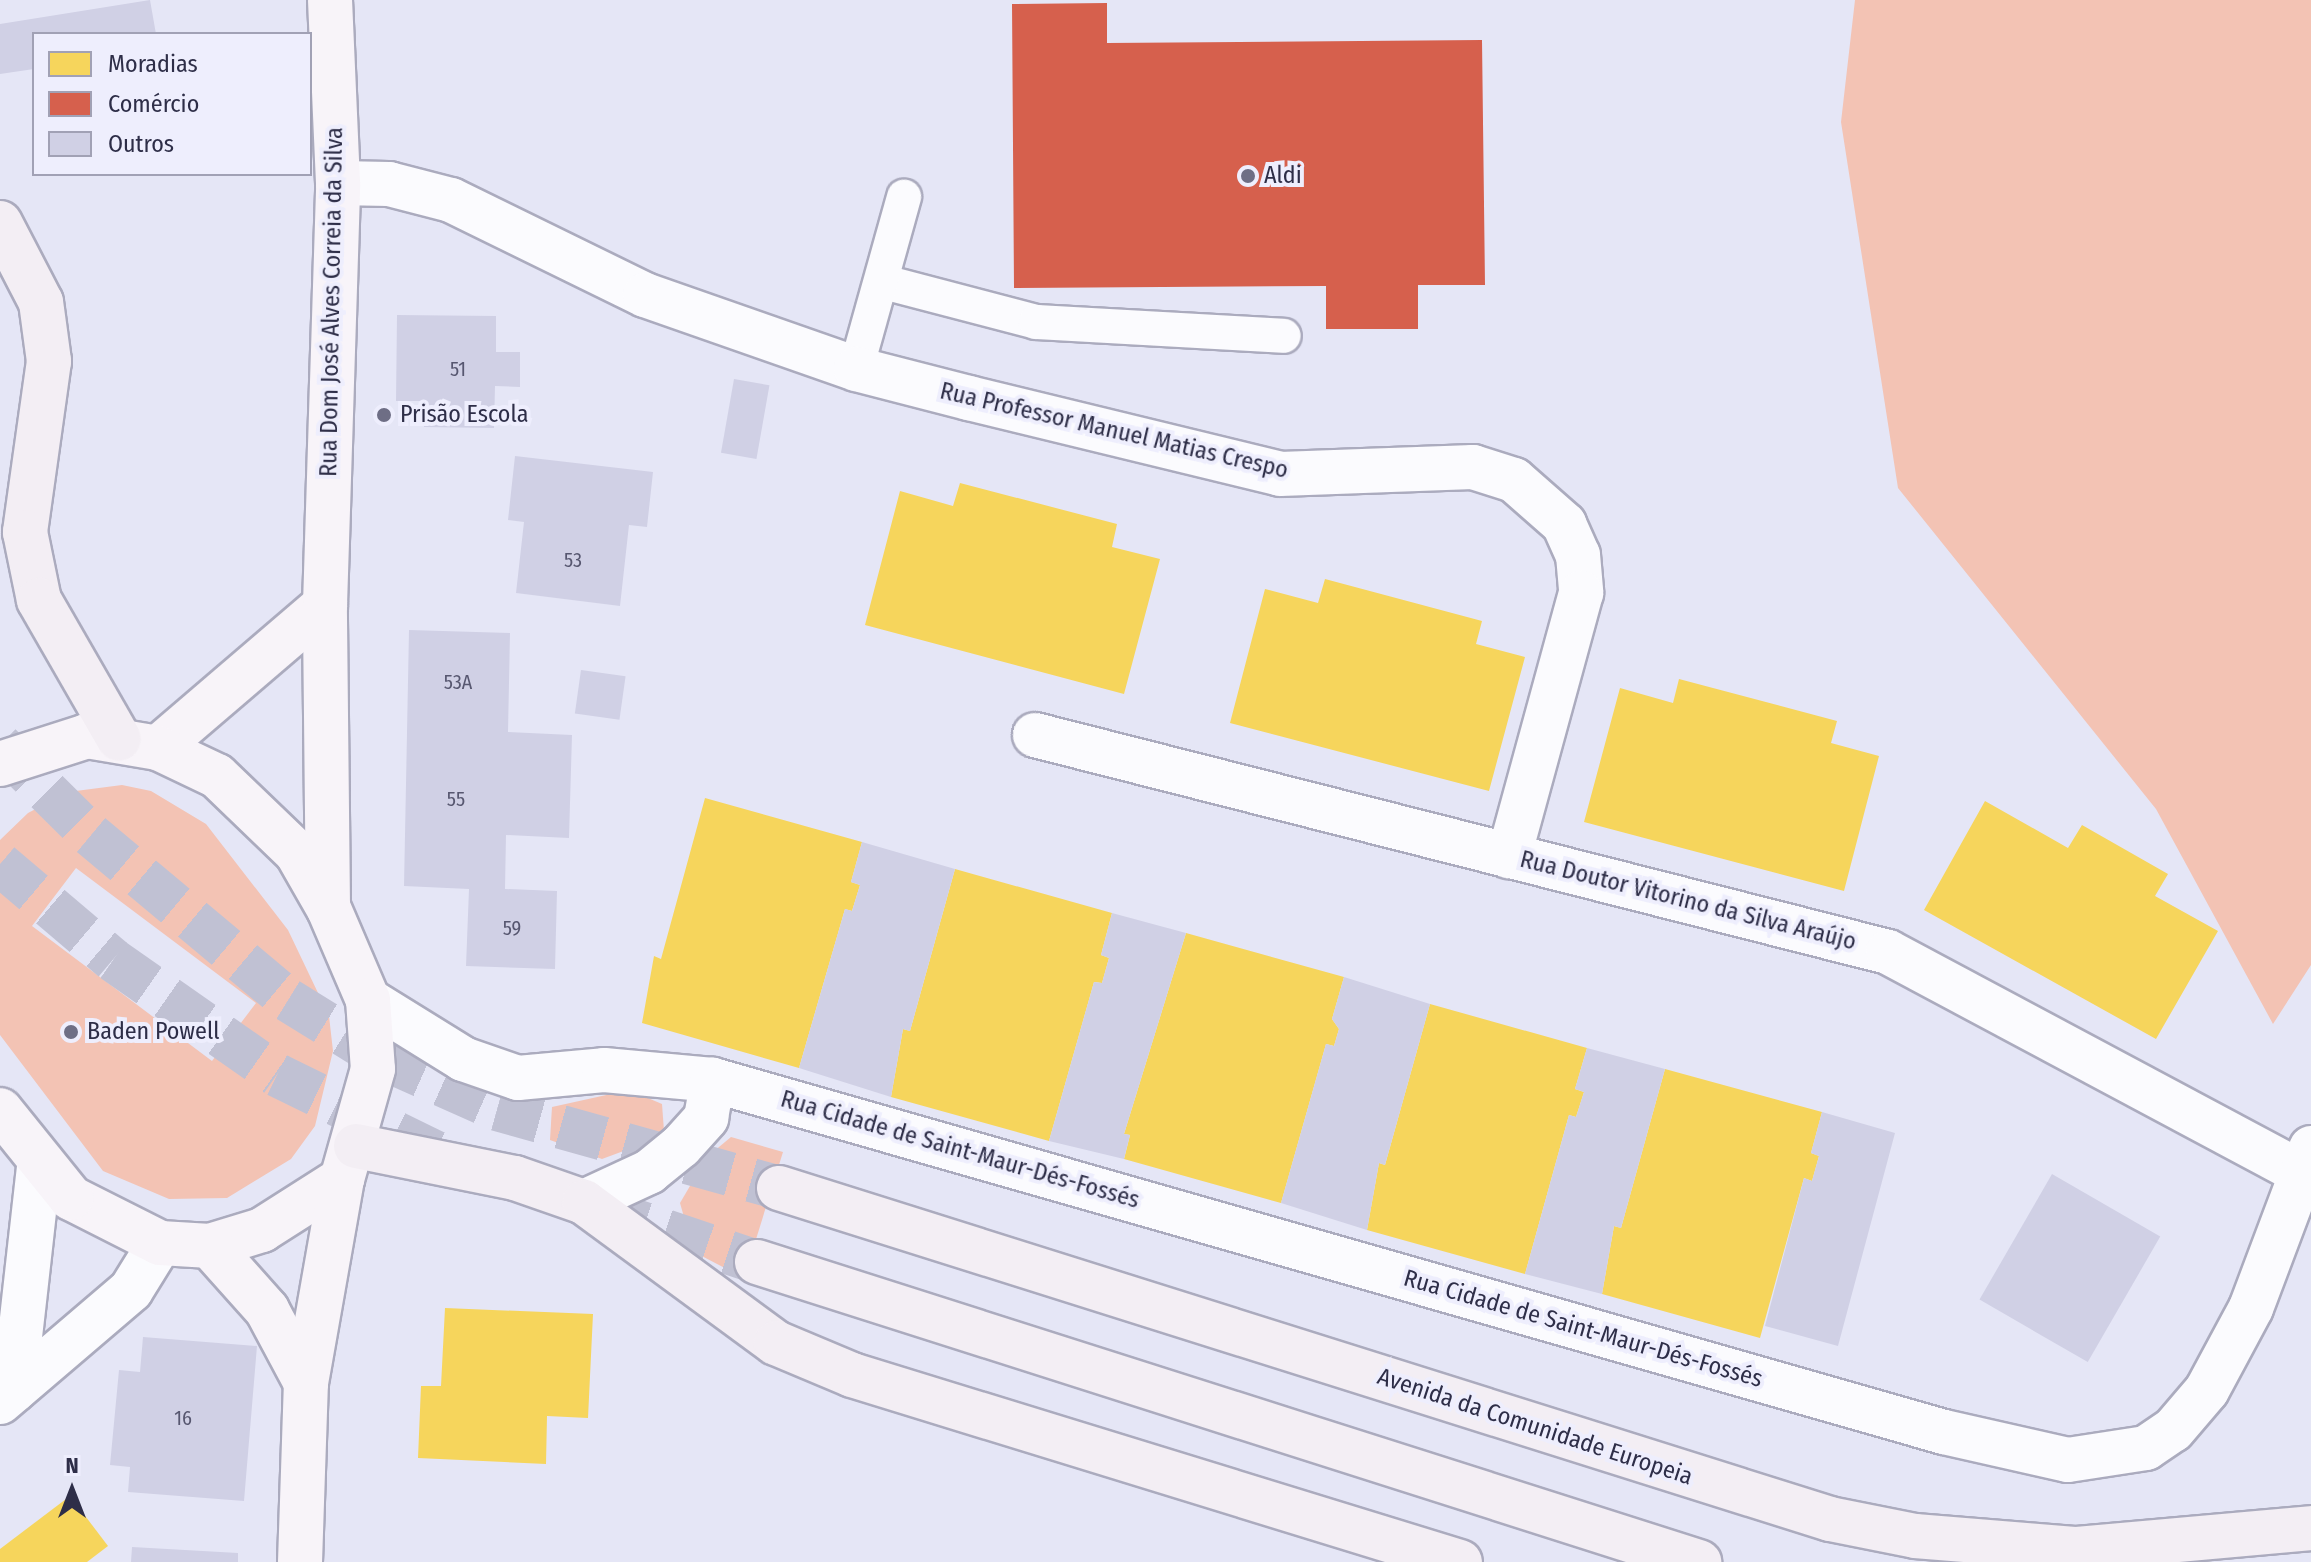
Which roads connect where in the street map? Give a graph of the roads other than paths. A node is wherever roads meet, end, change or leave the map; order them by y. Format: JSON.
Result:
{"nodes":[{"id":1,"x":330,"y":0,"type":"edge"},
{"id":2,"x":338,"y":183,"type":"junction"},
{"id":3,"x":904,"y":197,"type":"dead end"},
{"id":4,"x":0,"y":223,"type":"edge"},
{"id":5,"x":884,"y":282,"type":"junction"},
{"id":6,"x":1284,"y":336,"type":"dead end"},
{"id":7,"x":856,"y":369,"type":"junction"},
{"id":8,"x":325,"y":605,"type":"junction"},
{"id":9,"x":1035,"y":735,"type":"dead end"},
{"id":10,"x":138,"y":744,"type":"junction"},
{"id":11,"x":0,"y":764,"type":"edge"},
{"id":12,"x":1509,"y":856,"type":"junction"},
{"id":13,"x":329,"y":909,"type":"junction"},
{"id":14,"x":368,"y":1000,"type":"junction"},
{"id":15,"x":713,"y":1080,"type":"junction"},
{"id":16,"x":0,"y":1110,"type":"edge"},
{"id":17,"x":2305,"y":1160,"type":"edge"},
{"id":18,"x":349,"y":1162,"type":"junction"},
{"id":19,"x":39,"y":1167,"type":"junction"},
{"id":20,"x":779,"y":1188,"type":"tunnel mouth"},
{"id":21,"x":584,"y":1202,"type":"junction"},
{"id":22,"x":160,"y":1243,"type":"junction"},
{"id":23,"x":210,"y":1246,"type":"junction"},
{"id":24,"x":757,"y":1262,"type":"tunnel mouth"},
{"id":25,"x":306,"y":1383,"type":"junction"},
{"id":26,"x":7,"y":1396,"type":"edge"},
{"id":27,"x":2311,"y":1528,"type":"edge"},
{"id":28,"x":300,"y":1562,"type":"edge"},
{"id":29,"x":1460,"y":1562,"type":"edge"},
{"id":30,"x":1699,"y":1562,"type":"edge"}],
"edges":[{"from":1,"to":2,"type":"main road","name":"Rua Dom José Alves Correia da Silva"},
{"from":2,"to":7,"type":"street","name":"Rua Professor Manuel Matias Crespo"},
{"from":2,"to":8,"type":"main road","name":"Rua Dom José Alves Correia da Silva"},
{"from":3,"to":5,"type":"lane"},
{"from":4,"to":10,"type":"main road"},
{"from":5,"to":6,"type":"lane"},
{"from":5,"to":7,"type":"lane"},
{"from":7,"to":12,"type":"street","name":"Rua Professor Manuel Matias Crespo"},
{"from":8,"to":10,"type":"main road"},
{"from":8,"to":13,"type":"main road","name":"Rua Dom José Alves Correia da Silva"},
{"from":9,"to":12,"type":"street","name":"Rua Doutor Vitorino da Silva Araújo"},
{"from":10,"to":11,"type":"main road"},
{"from":10,"to":13,"type":"main road"},
{"from":12,"to":17,"type":"street","name":"Rua Doutor Vitorino da Silva Araújo"},
{"from":13,"to":14,"type":"main road"},
{"from":14,"to":15,"type":"street","name":"Rua Cidade de Saint-Maur-Dés-Fossés"},
{"from":14,"to":18,"type":"main road"},
{"from":15,"to":17,"type":"street","name":"Rua Cidade de Saint-Maur-Dés-Fossés"},
{"from":15,"to":21,"type":"street"},
{"from":16,"to":19,"type":"main road"},
{"from":18,"to":21,"type":"main road"},
{"from":18,"to":23,"type":"main road"},
{"from":18,"to":25,"type":"main road"},
{"from":19,"to":22,"type":"main road"},
{"from":19,"to":26,"type":"street"},
{"from":20,"to":27,"type":"main road","name":"Avenida da Comunidade Europeia"},
{"from":21,"to":29,"type":"main road"},
{"from":22,"to":23,"type":"main road"},
{"from":22,"to":26,"type":"street"},
{"from":23,"to":25,"type":"main road"},
{"from":24,"to":30,"type":"main road"},
{"from":25,"to":28,"type":"main road"}]}
